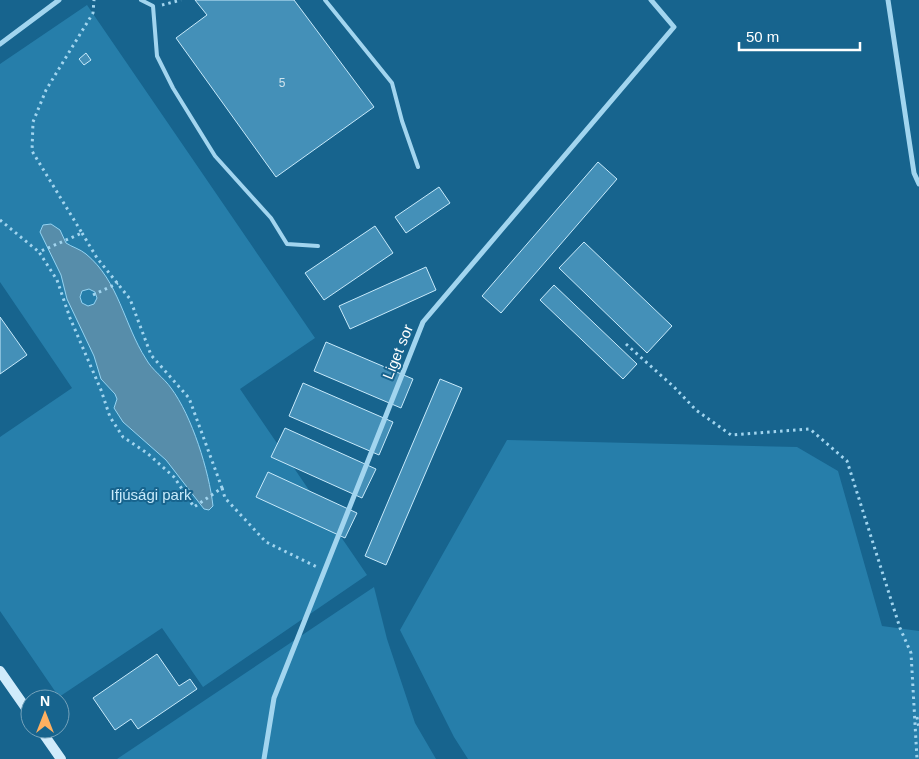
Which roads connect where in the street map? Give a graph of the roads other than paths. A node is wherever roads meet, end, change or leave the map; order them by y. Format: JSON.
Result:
{"nodes":[{"id":1,"x":59,"y":0,"type":"edge"},
{"id":2,"x":141,"y":0,"type":"edge"},
{"id":3,"x":325,"y":0,"type":"edge"},
{"id":4,"x":651,"y":0,"type":"edge"},
{"id":5,"x":888,"y":0,"type":"edge"},
{"id":6,"x":0,"y":44,"type":"edge"},
{"id":7,"x":418,"y":167,"type":"dead end"},
{"id":8,"x":919,"y":184,"type":"edge"},
{"id":9,"x":318,"y":246,"type":"dead end"},
{"id":10,"x":0,"y":671,"type":"edge"},
{"id":11,"x":20,"y":700,"type":"edge"},
{"id":12,"x":47,"y":739,"type":"edge"},
{"id":13,"x":61,"y":759,"type":"edge"},
{"id":14,"x":264,"y":759,"type":"edge"}],
"edges":[{"from":1,"to":6,"type":"street"},
{"from":2,"to":9,"type":"lane"},
{"from":3,"to":7,"type":"lane"},
{"from":4,"to":14,"type":"street","name":"Liget sor"},
{"from":5,"to":8,"type":"street"},
{"from":10,"to":11,"type":"street"},
{"from":12,"to":13,"type":"street"}]}
